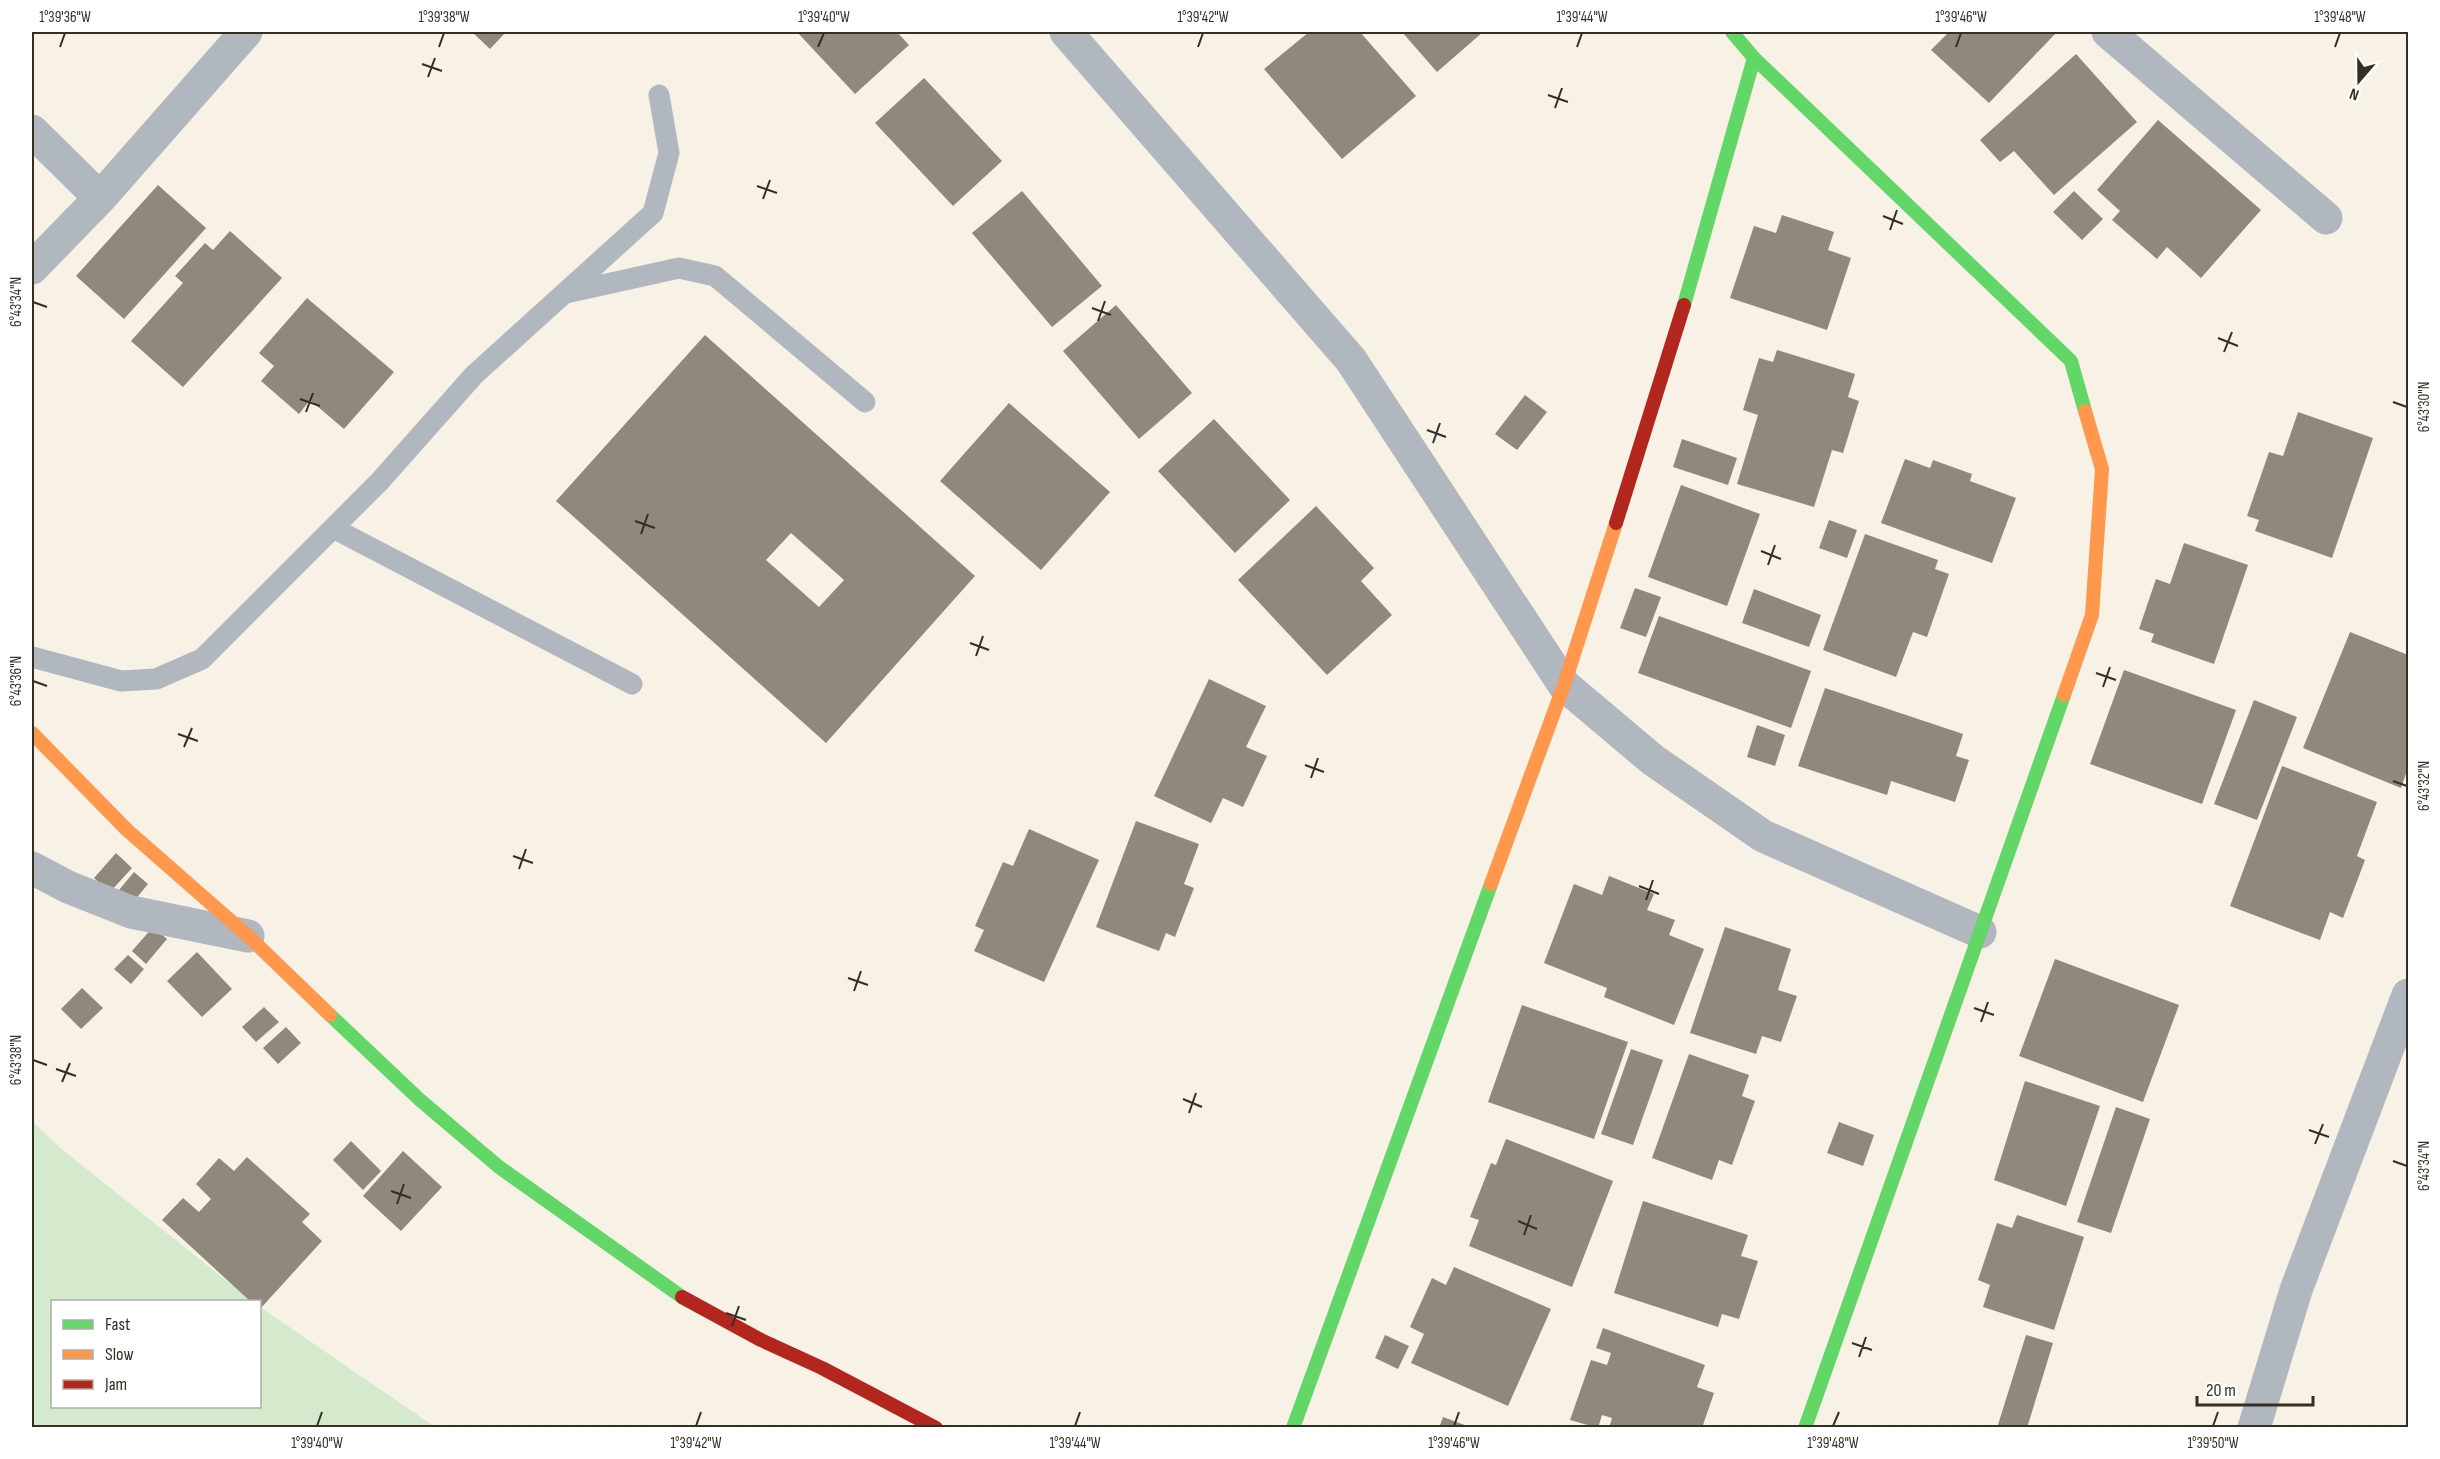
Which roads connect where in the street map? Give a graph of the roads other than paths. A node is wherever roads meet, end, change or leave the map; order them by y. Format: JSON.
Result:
{"nodes":[{"id":1,"x":246,"y":32,"type":"edge"},
{"id":2,"x":1066,"y":32,"type":"edge"},
{"id":3,"x":1732,"y":32,"type":"edge"},
{"id":4,"x":2108,"y":32,"type":"edge"},
{"id":5,"x":1754,"y":58,"type":"junction"},
{"id":6,"x":660,"y":95,"type":"dead end"},
{"id":7,"x":32,"y":131,"type":"edge"},
{"id":8,"x":100,"y":198,"type":"junction"},
{"id":9,"x":2326,"y":218,"type":"dead end"},
{"id":10,"x":32,"y":268,"type":"edge"},
{"id":11,"x":565,"y":293,"type":"junction"},
{"id":12,"x":865,"y":402,"type":"dead end"},
{"id":13,"x":333,"y":528,"type":"junction"},
{"id":14,"x":32,"y":657,"type":"edge"},
{"id":15,"x":632,"y":684,"type":"dead end"},
{"id":16,"x":1564,"y":685,"type":"junction"},
{"id":17,"x":32,"y":733,"type":"edge"},
{"id":18,"x":32,"y":868,"type":"edge"},
{"id":19,"x":1980,"y":932,"type":"junction"},
{"id":20,"x":248,"y":936,"type":"junction"},
{"id":21,"x":2409,"y":994,"type":"edge"},
{"id":22,"x":936,"y":1428,"type":"edge"},
{"id":23,"x":1293,"y":1428,"type":"edge"},
{"id":24,"x":1805,"y":1428,"type":"edge"},
{"id":25,"x":2254,"y":1428,"type":"edge"}],
"edges":[{"from":1,"to":8,"type":"street"},
{"from":2,"to":16,"type":"street"},
{"from":3,"to":5,"type":"street"},
{"from":4,"to":9,"type":"street"},
{"from":5,"to":16,"type":"street"},
{"from":5,"to":19,"type":"street"},
{"from":6,"to":11,"type":"lane"},
{"from":7,"to":8,"type":"street"},
{"from":8,"to":10,"type":"street"},
{"from":11,"to":12,"type":"lane"},
{"from":11,"to":13,"type":"lane"},
{"from":13,"to":14,"type":"lane"},
{"from":13,"to":15,"type":"lane"},
{"from":16,"to":19,"type":"street"},
{"from":16,"to":23,"type":"street"},
{"from":17,"to":20,"type":"street"},
{"from":18,"to":20,"type":"street"},
{"from":19,"to":24,"type":"street"},
{"from":20,"to":22,"type":"street"},
{"from":21,"to":25,"type":"street"}]}
